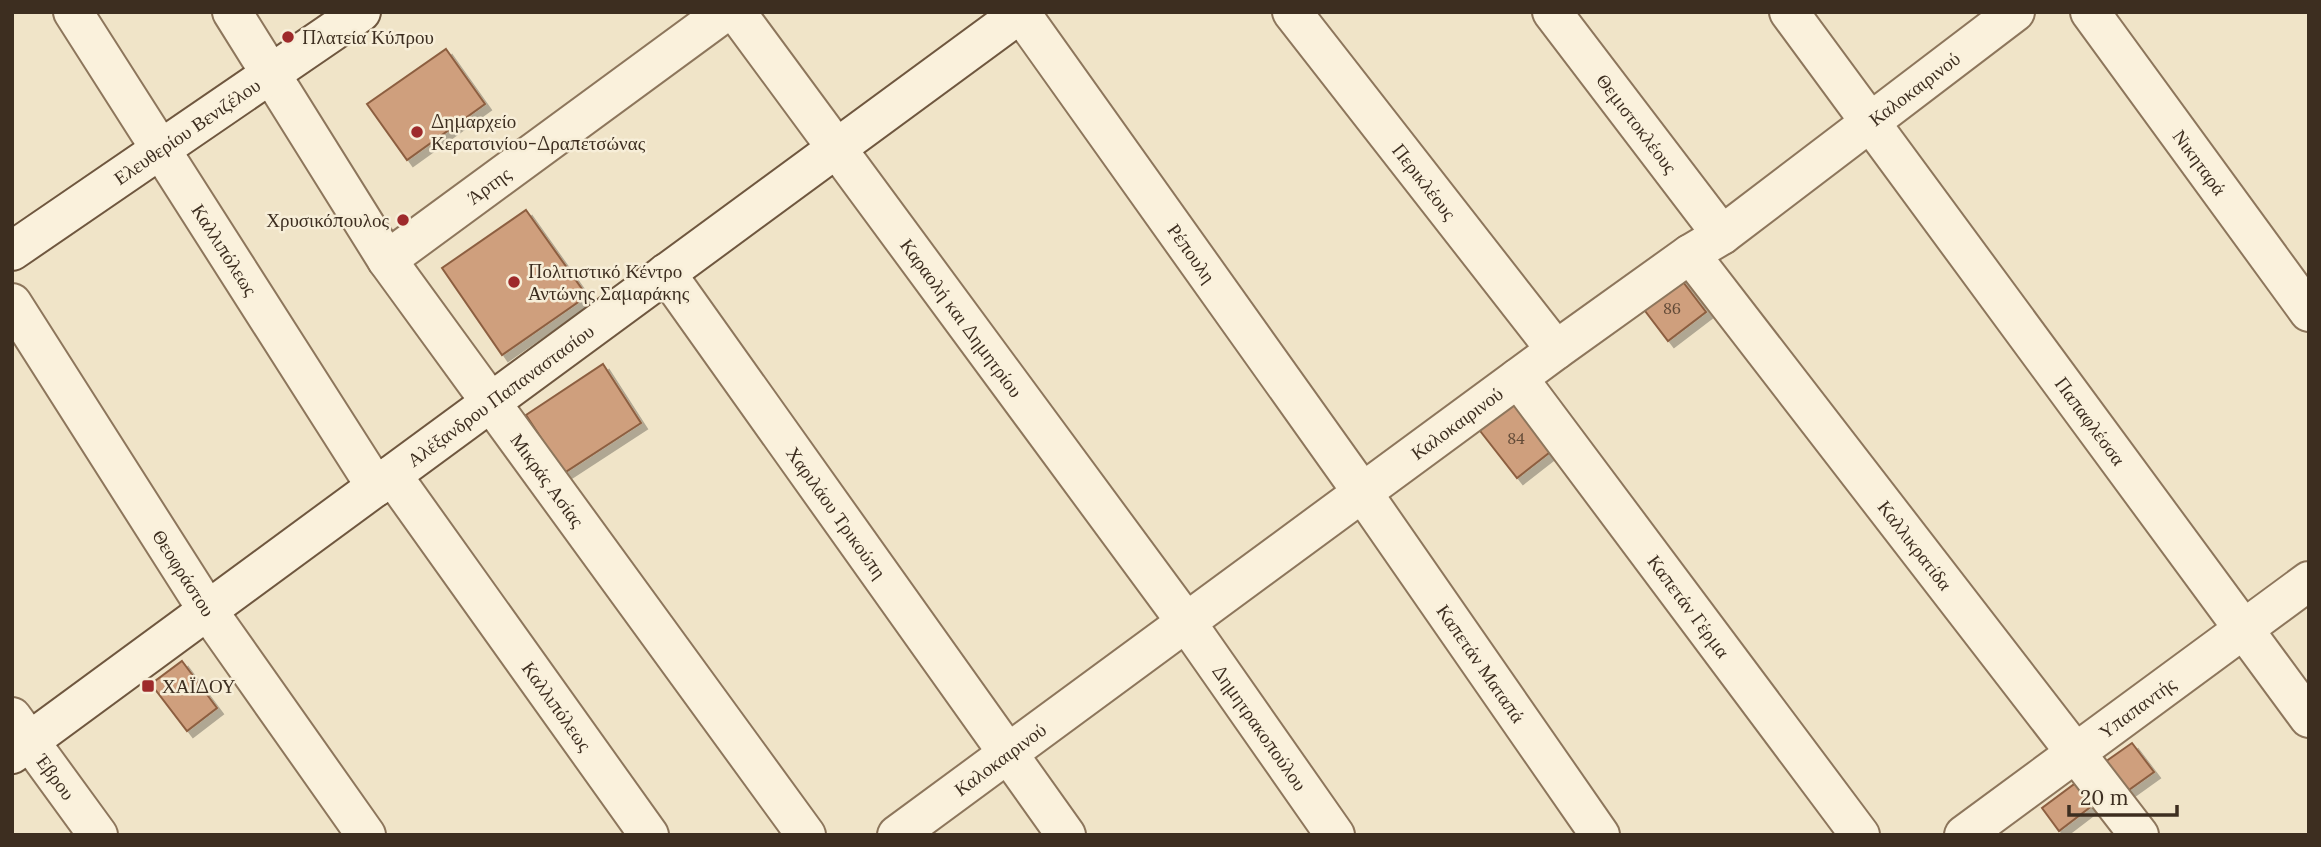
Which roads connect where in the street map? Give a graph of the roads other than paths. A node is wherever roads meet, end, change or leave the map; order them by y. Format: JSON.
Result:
{"nodes":[{"id":1,"x":73,"y":12,"type":"edge"},
{"id":2,"x":232,"y":12,"type":"edge"},
{"id":3,"x":361,"y":12,"type":"edge"},
{"id":4,"x":725,"y":12,"type":"edge"},
{"id":5,"x":736,"y":12,"type":"edge"},
{"id":6,"x":1021,"y":12,"type":"edge"},
{"id":7,"x":1292,"y":12,"type":"edge"},
{"id":8,"x":1552,"y":12,"type":"edge"},
{"id":9,"x":1789,"y":12,"type":"edge"},
{"id":10,"x":2015,"y":12,"type":"edge"},
{"id":11,"x":2090,"y":12,"type":"edge"},
{"id":12,"x":270,"y":74,"type":"junction"},
{"id":13,"x":1870,"y":122,"type":"junction"},
{"id":14,"x":161,"y":149,"type":"junction"},
{"id":15,"x":834,"y":149,"type":"junction"},
{"id":16,"x":1722,"y":234,"type":"junction"},
{"id":17,"x":12,"y":251,"type":"edge"},
{"id":18,"x":1690,"y":254,"type":"junction"},
{"id":19,"x":387,"y":260,"type":"junction"},
{"id":20,"x":666,"y":273,"type":"junction"},
{"id":21,"x":12,"y":303,"type":"edge"},
{"id":22,"x":2309,"y":312,"type":"edge"},
{"id":23,"x":1556,"y":349,"type":"junction"},
{"id":24,"x":1518,"y":378,"type":"junction"},
{"id":25,"x":490,"y":403,"type":"junction"},
{"id":26,"x":384,"y":481,"type":"junction"},
{"id":27,"x":1362,"y":492,"type":"junction"},
{"id":28,"x":2309,"y":581,"type":"edge"},
{"id":29,"x":208,"y":611,"type":"junction"},
{"id":30,"x":1186,"y":622,"type":"junction"},
{"id":31,"x":2243,"y":629,"type":"junction"},
{"id":32,"x":2309,"y":719,"type":"edge"},
{"id":33,"x":18,"y":737,"type":"edge"},
{"id":34,"x":1008,"y":753,"type":"junction"},
{"id":35,"x":2077,"y":753,"type":"junction"},
{"id":36,"x":98,"y":835,"type":"edge"},
{"id":37,"x":366,"y":835,"type":"edge"},
{"id":38,"x":649,"y":835,"type":"edge"},
{"id":39,"x":806,"y":835,"type":"edge"},
{"id":40,"x":897,"y":835,"type":"edge"},
{"id":41,"x":1066,"y":835,"type":"edge"},
{"id":42,"x":1335,"y":835,"type":"edge"},
{"id":43,"x":1600,"y":835,"type":"edge"},
{"id":44,"x":1860,"y":835,"type":"edge"},
{"id":45,"x":1964,"y":835,"type":"edge"},
{"id":46,"x":2139,"y":835,"type":"edge"}],
"edges":[{"from":1,"to":14,"type":"street","name":"Καλλιπόλεως"},
{"from":2,"to":12,"type":"street","name":"Μικράς Ασίας"},
{"from":3,"to":12,"type":"street","name":"Ελευθερίου Βενιζέλου"},
{"from":4,"to":19,"type":"street","name":"Άρτης"},
{"from":5,"to":15,"type":"street","name":"Καραολή και Δημητρίου"},
{"from":6,"to":15,"type":"street","name":"Αλέξανδρου Παπαναστασίου"},
{"from":6,"to":27,"type":"street","name":"Ρέπουλη"},
{"from":7,"to":23,"type":"street","name":"Περικλέους"},
{"from":8,"to":16,"type":"street","name":"Θεμιστοκλέους"},
{"from":9,"to":13,"type":"street","name":"Παπαφλέσσα"},
{"from":10,"to":13,"type":"street","name":"Καλοκαιρινού"},
{"from":11,"to":22,"type":"street","name":"Νικηταρά"},
{"from":12,"to":14,"type":"street","name":"Ελευθερίου Βενιζέλου"},
{"from":12,"to":19,"type":"street","name":"Μικράς Ασίας"},
{"from":13,"to":16,"type":"street","name":"Καλοκαιρινού"},
{"from":13,"to":31,"type":"street","name":"Παπαφλέσσα"},
{"from":14,"to":17,"type":"street","name":"Ελευθερίου Βενιζέλου"},
{"from":14,"to":26,"type":"street","name":"Καλλιπόλεως"},
{"from":15,"to":20,"type":"street","name":"Αλέξανδρου Παπαναστασίου"},
{"from":15,"to":30,"type":"street","name":"Καραολή και Δημητρίου"},
{"from":16,"to":18,"type":"street","name":"Καλοκαιρινού"},
{"from":18,"to":23,"type":"street","name":"Καλοκαιρινού"},
{"from":18,"to":35,"type":"street","name":"Καλλικρατίδα"},
{"from":19,"to":25,"type":"street","name":"Μικράς Ασίας"},
{"from":20,"to":25,"type":"street","name":"Αλέξανδρου Παπαναστασίου"},
{"from":20,"to":34,"type":"street","name":"Χαριλάου Τρικούπη"},
{"from":21,"to":29,"type":"street","name":"Θεοφράστου"},
{"from":23,"to":24,"type":"street","name":"Καλοκαιρινού"},
{"from":24,"to":27,"type":"street","name":"Καλοκαιρινού"},
{"from":24,"to":44,"type":"street","name":"Καπετάν Γέρμα"},
{"from":25,"to":26,"type":"street","name":"Αλέξανδρου Παπαναστασίου"},
{"from":25,"to":39,"type":"street","name":"Μικράς Ασίας"},
{"from":26,"to":29,"type":"street","name":"Αλέξανδρου Παπαναστασίου"},
{"from":26,"to":38,"type":"street","name":"Καλλιπόλεως"},
{"from":27,"to":30,"type":"street","name":"Καλοκαιρινού"},
{"from":27,"to":43,"type":"street","name":"Καπετάν Ματαπά"},
{"from":28,"to":31,"type":"street","name":"Υπαπαντής"},
{"from":29,"to":33,"type":"street","name":"Αλέξανδρου Παπαναστασίου"},
{"from":29,"to":37,"type":"street","name":"Θεοφράστου"},
{"from":30,"to":34,"type":"street","name":"Καλοκαιρινού"},
{"from":30,"to":42,"type":"street","name":"Δημητρακοπούλου"},
{"from":31,"to":32,"type":"street","name":"Παπαφλέσσα"},
{"from":31,"to":35,"type":"street","name":"Υπαπαντής"},
{"from":33,"to":36,"type":"street","name":"Έβρου"},
{"from":34,"to":40,"type":"street","name":"Καλοκαιρινού"},
{"from":34,"to":41,"type":"street","name":"Χαριλάου Τρικούπη"},
{"from":35,"to":45,"type":"street","name":"Υπαπαντής"},
{"from":35,"to":46,"type":"street","name":"Καλλικρατίδα"}]}
